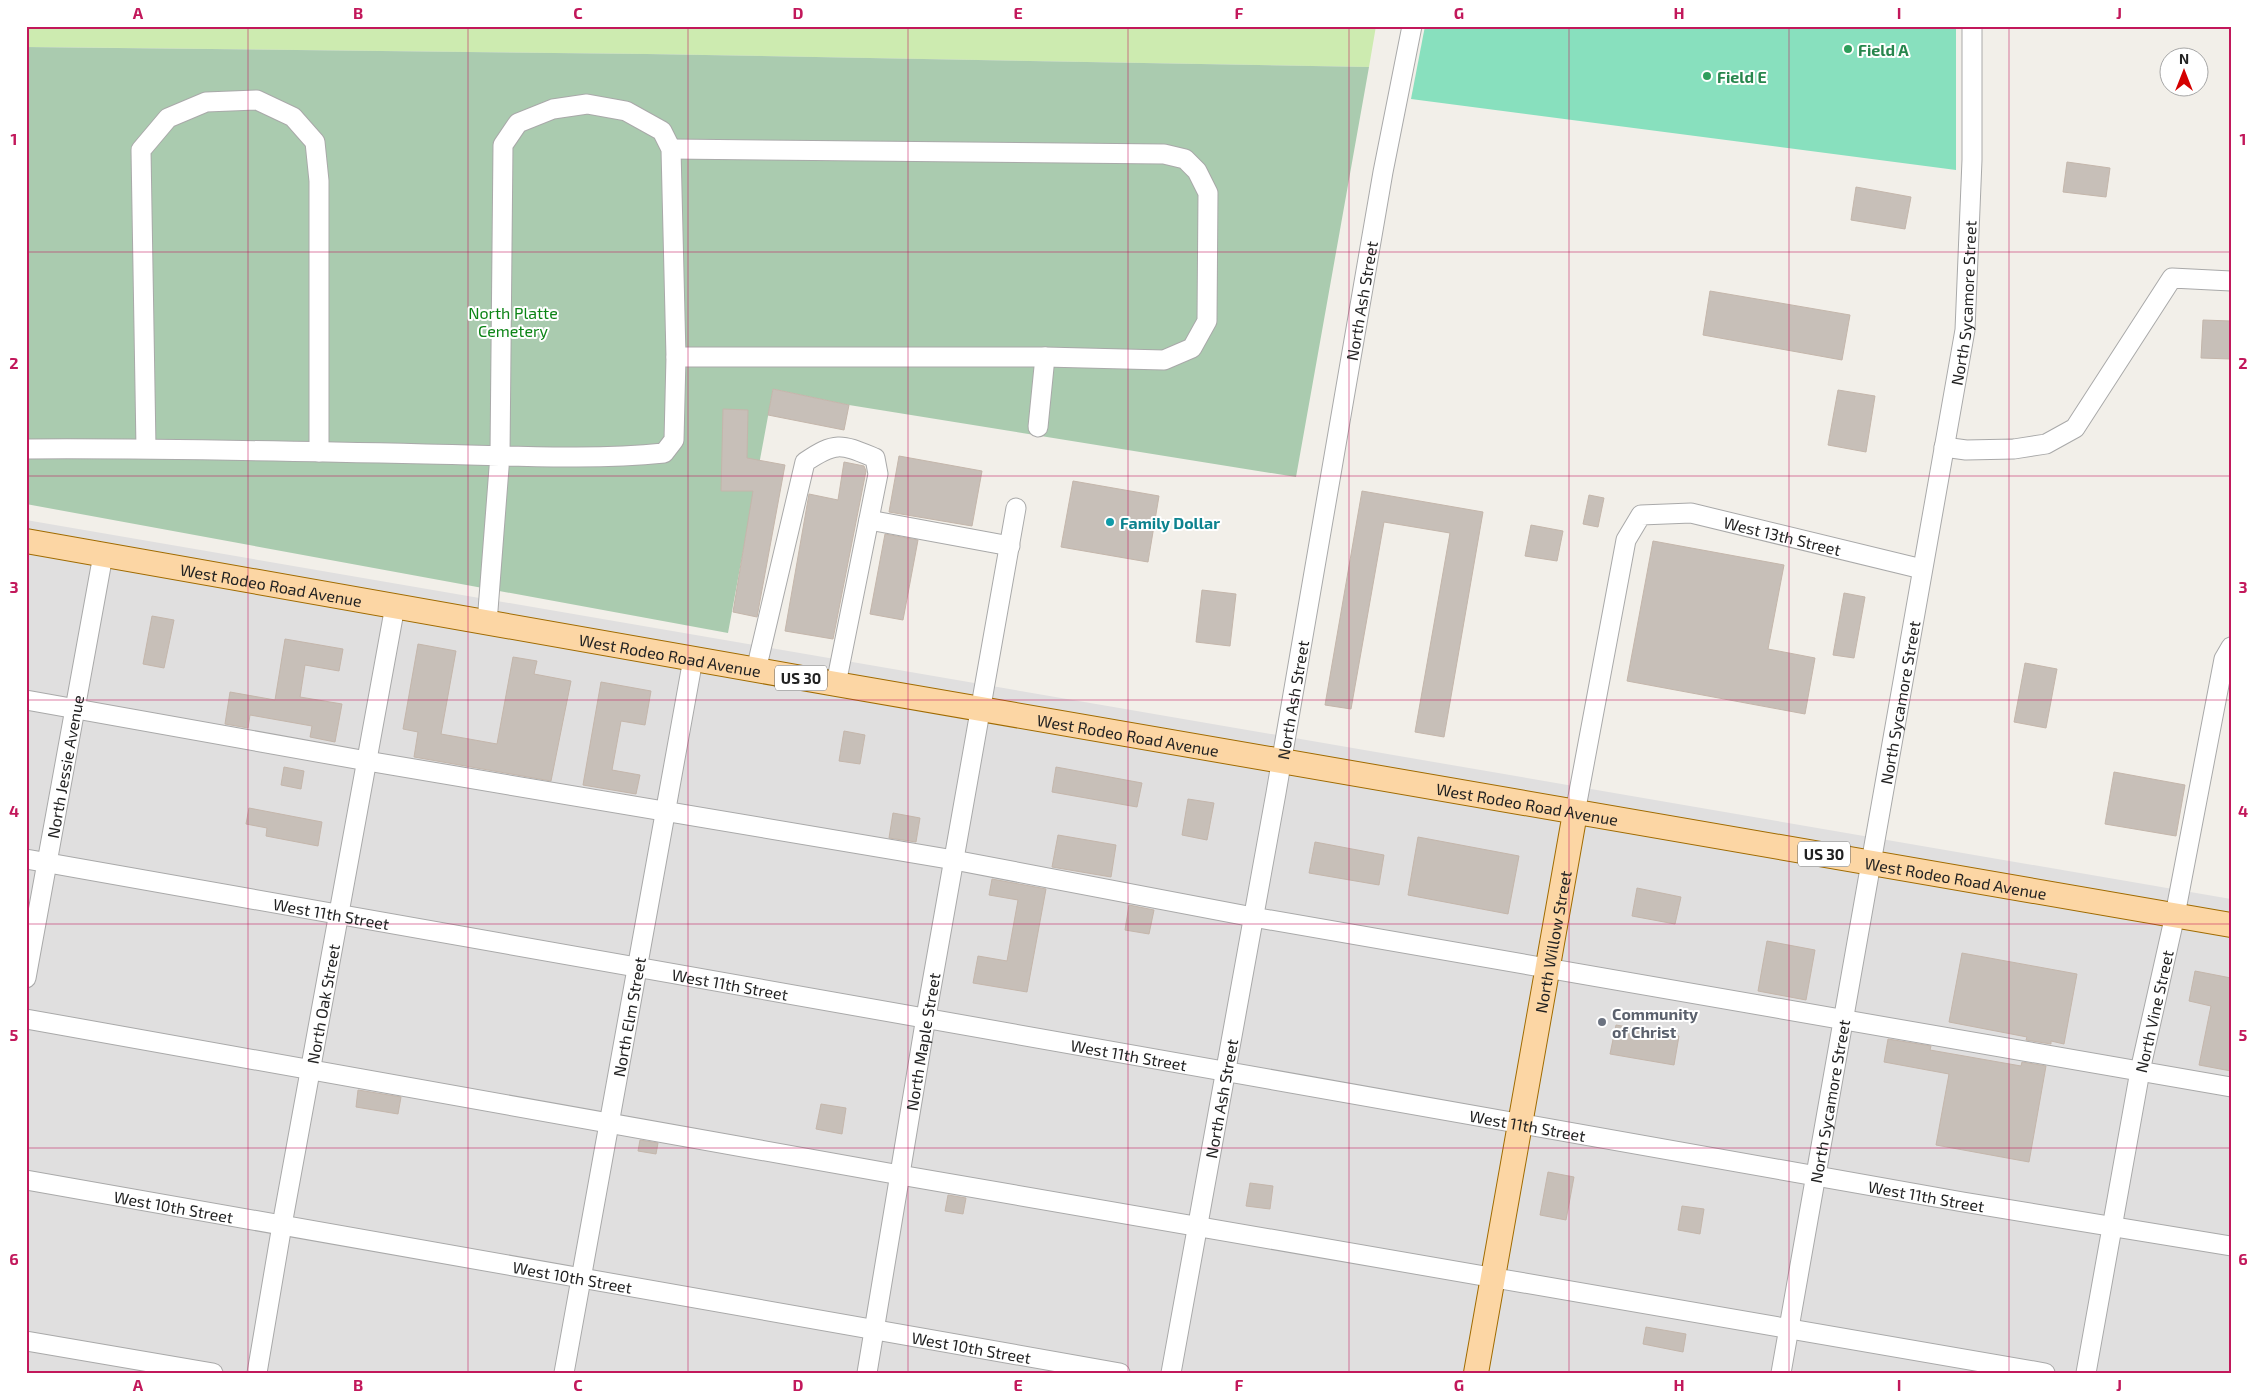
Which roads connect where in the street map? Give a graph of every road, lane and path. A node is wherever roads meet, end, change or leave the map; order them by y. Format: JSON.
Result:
{"nodes":[{"id":1,"x":1412,"y":26,"type":"edge"},
{"id":2,"x":1972,"y":26,"type":"edge"},
{"id":3,"x":671,"y":149,"type":"junction"},
{"id":4,"x":2231,"y":281,"type":"edge"},
{"id":5,"x":676,"y":357,"type":"junction"},
{"id":6,"x":1044,"y":357,"type":"junction"},
{"id":7,"x":1038,"y":427,"type":"dead end"},
{"id":8,"x":1944,"y":447,"type":"junction"},
{"id":9,"x":146,"y":448,"type":"junction"},
{"id":10,"x":26,"y":449,"type":"edge"},
{"id":11,"x":319,"y":452,"type":"junction"},
{"id":12,"x":500,"y":455,"type":"junction"},
{"id":13,"x":1016,"y":508,"type":"dead end"},
{"id":14,"x":1641,"y":515,"type":"joint"},
{"id":15,"x":869,"y":520,"type":"junction"},
{"id":16,"x":26,"y":541,"type":"edge"},
{"id":17,"x":1010,"y":546,"type":"junction"},
{"id":18,"x":103,"y":555,"type":"junction"},
{"id":19,"x":1922,"y":569,"type":"junction"},
{"id":20,"x":395,"y":606,"type":"junction"},
{"id":21,"x":487,"y":623,"type":"junction"},
{"id":22,"x":2229,"y":650,"type":"edge"},
{"id":23,"x":693,"y":659,"type":"junction"},
{"id":24,"x":756,"y":670,"type":"junction"},
{"id":25,"x":836,"y":684,"type":"junction"},
{"id":26,"x":26,"y":700,"type":"edge"},
{"id":27,"x":75,"y":709,"type":"junction"},
{"id":28,"x":980,"y":709,"type":"junction"},
{"id":29,"x":367,"y":761,"type":"junction"},
{"id":30,"x":1281,"y":762,"type":"junction"},
{"id":31,"x":665,"y":811,"type":"junction"},
{"id":32,"x":1575,"y":813,"type":"junction"},
{"id":33,"x":26,"y":859,"type":"edge"},
{"id":34,"x":954,"y":860,"type":"junction"},
{"id":35,"x":1871,"y":862,"type":"junction"},
{"id":36,"x":47,"y":863,"type":"junction"},
{"id":37,"x":339,"y":914,"type":"junction"},
{"id":38,"x":2175,"y":915,"type":"junction"},
{"id":39,"x":1253,"y":917,"type":"junction"},
{"id":40,"x":2231,"y":925,"type":"edge"},
{"id":41,"x":637,"y":966,"type":"junction"},
{"id":42,"x":1548,"y":967,"type":"junction"},
{"id":43,"x":26,"y":978,"type":"edge"},
{"id":44,"x":926,"y":1017,"type":"junction"},
{"id":45,"x":1843,"y":1018,"type":"junction"},
{"id":46,"x":26,"y":1019,"type":"edge"},
{"id":47,"x":311,"y":1070,"type":"junction"},
{"id":48,"x":1226,"y":1070,"type":"junction"},
{"id":49,"x":2140,"y":1071,"type":"junction"},
{"id":50,"x":2231,"y":1087,"type":"edge"},
{"id":51,"x":609,"y":1123,"type":"junction"},
{"id":52,"x":1521,"y":1123,"type":"junction"},
{"id":53,"x":1815,"y":1174,"type":"junction"},
{"id":54,"x":900,"y":1175,"type":"junction"},
{"id":55,"x":26,"y":1180,"type":"edge"},
{"id":56,"x":282,"y":1225,"type":"junction"},
{"id":57,"x":2112,"y":1226,"type":"junction"},
{"id":58,"x":1197,"y":1227,"type":"junction"},
{"id":59,"x":2231,"y":1246,"type":"edge"},
{"id":60,"x":1493,"y":1277,"type":"junction"},
{"id":61,"x":581,"y":1278,"type":"junction"},
{"id":62,"x":874,"y":1329,"type":"junction"},
{"id":63,"x":1788,"y":1329,"type":"junction"},
{"id":64,"x":26,"y":1341,"type":"edge"},
{"id":65,"x":213,"y":1373,"type":"edge"},
{"id":66,"x":257,"y":1373,"type":"edge"},
{"id":67,"x":564,"y":1373,"type":"edge"},
{"id":68,"x":866,"y":1373,"type":"edge"},
{"id":69,"x":1120,"y":1373,"type":"edge"},
{"id":70,"x":1171,"y":1373,"type":"edge"},
{"id":71,"x":1476,"y":1373,"type":"edge"},
{"id":72,"x":1780,"y":1373,"type":"edge"},
{"id":73,"x":2045,"y":1373,"type":"edge"},
{"id":74,"x":2086,"y":1373,"type":"edge"}],
"edges":[{"from":1,"to":30,"type":"street","name":"North Ash Street"},
{"from":2,"to":8,"type":"street","name":"North Sycamore Street"},
{"from":3,"to":5,"type":"street"},
{"from":3,"to":6,"type":"street"},
{"from":3,"to":12,"type":"street"},
{"from":4,"to":8,"type":"street"},
{"from":5,"to":6,"type":"street"},
{"from":5,"to":12,"type":"street"},
{"from":6,"to":7,"type":"street"},
{"from":8,"to":19,"type":"street","name":"North Sycamore Street"},
{"from":9,"to":10,"type":"street"},
{"from":9,"to":11,"type":"street"},
{"from":9,"to":11,"type":"street"},
{"from":11,"to":12,"type":"street"},
{"from":12,"to":21,"type":"street"},
{"from":13,"to":17,"type":"street","name":"North Maple Street"},
{"from":14,"to":19,"type":"street","name":"West 13th Street"},
{"from":14,"to":32,"type":"street","name":"North Willow Street"},
{"from":15,"to":17,"type":"street"},
{"from":15,"to":24,"type":"street"},
{"from":15,"to":25,"type":"street"},
{"from":16,"to":18,"type":"main road","name":"West Rodeo Road Avenue","number":"US 30"},
{"from":17,"to":28,"type":"street","name":"North Maple Street"},
{"from":18,"to":20,"type":"main road","name":"West Rodeo Road Avenue","number":"US 30"},
{"from":18,"to":27,"type":"street","name":"North Jessie Avenue"},
{"from":19,"to":35,"type":"street","name":"North Sycamore Street"},
{"from":20,"to":21,"type":"main road","name":"West Rodeo Road Avenue","number":"US 30"},
{"from":20,"to":29,"type":"street","name":"North Oak Street"},
{"from":21,"to":23,"type":"main road","name":"West Rodeo Road Avenue","number":"US 30"},
{"from":22,"to":38,"type":"street","name":"North Vine Street"},
{"from":23,"to":24,"type":"main road","name":"West Rodeo Road Avenue","number":"US 30"},
{"from":23,"to":31,"type":"street","name":"North Elm Street"},
{"from":24,"to":25,"type":"main road","name":"West Rodeo Road Avenue","number":"US 30"},
{"from":25,"to":28,"type":"main road","name":"West Rodeo Road Avenue","number":"US 30"},
{"from":26,"to":27,"type":"street"},
{"from":27,"to":29,"type":"street"},
{"from":27,"to":36,"type":"street","name":"North Jessie Avenue"},
{"from":28,"to":30,"type":"main road","name":"West Rodeo Road Avenue","number":"US 30"},
{"from":28,"to":34,"type":"street","name":"North Maple Street"},
{"from":29,"to":31,"type":"street"},
{"from":29,"to":37,"type":"street","name":"North Oak Street"},
{"from":30,"to":32,"type":"main road","name":"West Rodeo Road Avenue","number":"US 30"},
{"from":30,"to":39,"type":"street","name":"North Ash Street"},
{"from":31,"to":34,"type":"street"},
{"from":31,"to":41,"type":"street","name":"North Elm Street"},
{"from":32,"to":35,"type":"main road","name":"West Rodeo Road Avenue","number":"US 30"},
{"from":32,"to":42,"type":"main road","name":"North Willow Street"},
{"from":33,"to":36,"type":"street","name":"West 11th Street"},
{"from":34,"to":39,"type":"street"},
{"from":34,"to":44,"type":"street","name":"North Maple Street"},
{"from":35,"to":38,"type":"main road","name":"West Rodeo Road Avenue","number":"US 30"},
{"from":35,"to":45,"type":"street","name":"North Sycamore Street"},
{"from":36,"to":37,"type":"street","name":"West 11th Street"},
{"from":36,"to":43,"type":"street","name":"North Jessie Avenue"},
{"from":37,"to":41,"type":"street","name":"West 11th Street"},
{"from":37,"to":47,"type":"street","name":"North Oak Street"},
{"from":38,"to":40,"type":"main road","name":"West Rodeo Road Avenue","number":"US 30"},
{"from":38,"to":49,"type":"street","name":"North Vine Street"},
{"from":39,"to":42,"type":"street"},
{"from":39,"to":48,"type":"street","name":"North Ash Street"},
{"from":41,"to":44,"type":"street","name":"West 11th Street"},
{"from":41,"to":51,"type":"street","name":"North Elm Street"},
{"from":42,"to":45,"type":"street"},
{"from":42,"to":52,"type":"main road","name":"North Willow Street"},
{"from":44,"to":48,"type":"street","name":"West 11th Street"},
{"from":44,"to":54,"type":"street","name":"North Maple Street"},
{"from":45,"to":49,"type":"street"},
{"from":45,"to":53,"type":"street","name":"North Sycamore Street"},
{"from":46,"to":47,"type":"street"},
{"from":47,"to":51,"type":"street"},
{"from":47,"to":56,"type":"street","name":"North Oak Street"},
{"from":48,"to":52,"type":"street","name":"West 11th Street"},
{"from":48,"to":58,"type":"street","name":"North Ash Street"},
{"from":49,"to":50,"type":"street"},
{"from":49,"to":57,"type":"street","name":"North Vine Street"},
{"from":51,"to":54,"type":"street"},
{"from":51,"to":61,"type":"street","name":"North Elm Street"},
{"from":52,"to":53,"type":"street","name":"West 11th Street"},
{"from":52,"to":60,"type":"main road","name":"North Willow Street"},
{"from":53,"to":57,"type":"street","name":"West 11th Street"},
{"from":53,"to":63,"type":"street","name":"North Sycamore Street"},
{"from":54,"to":58,"type":"street"},
{"from":54,"to":62,"type":"street","name":"North Maple Street"},
{"from":55,"to":56,"type":"street","name":"West 10th Street"},
{"from":56,"to":61,"type":"street","name":"West 10th Street"},
{"from":56,"to":66,"type":"street","name":"North Oak Street"},
{"from":57,"to":59,"type":"street","name":"West 11th Street"},
{"from":57,"to":74,"type":"street","name":"North Vine Street"},
{"from":58,"to":60,"type":"street"},
{"from":58,"to":70,"type":"street","name":"North Ash Street"},
{"from":60,"to":63,"type":"street"},
{"from":60,"to":71,"type":"main road","name":"North Willow Street"},
{"from":61,"to":62,"type":"street","name":"West 10th Street"},
{"from":61,"to":67,"type":"street","name":"North Elm Street"},
{"from":62,"to":68,"type":"street","name":"North Maple Street"},
{"from":62,"to":69,"type":"street","name":"West 10th Street"},
{"from":63,"to":72,"type":"street","name":"North Sycamore Street"},
{"from":63,"to":73,"type":"street"},
{"from":64,"to":65,"type":"street"}]}
